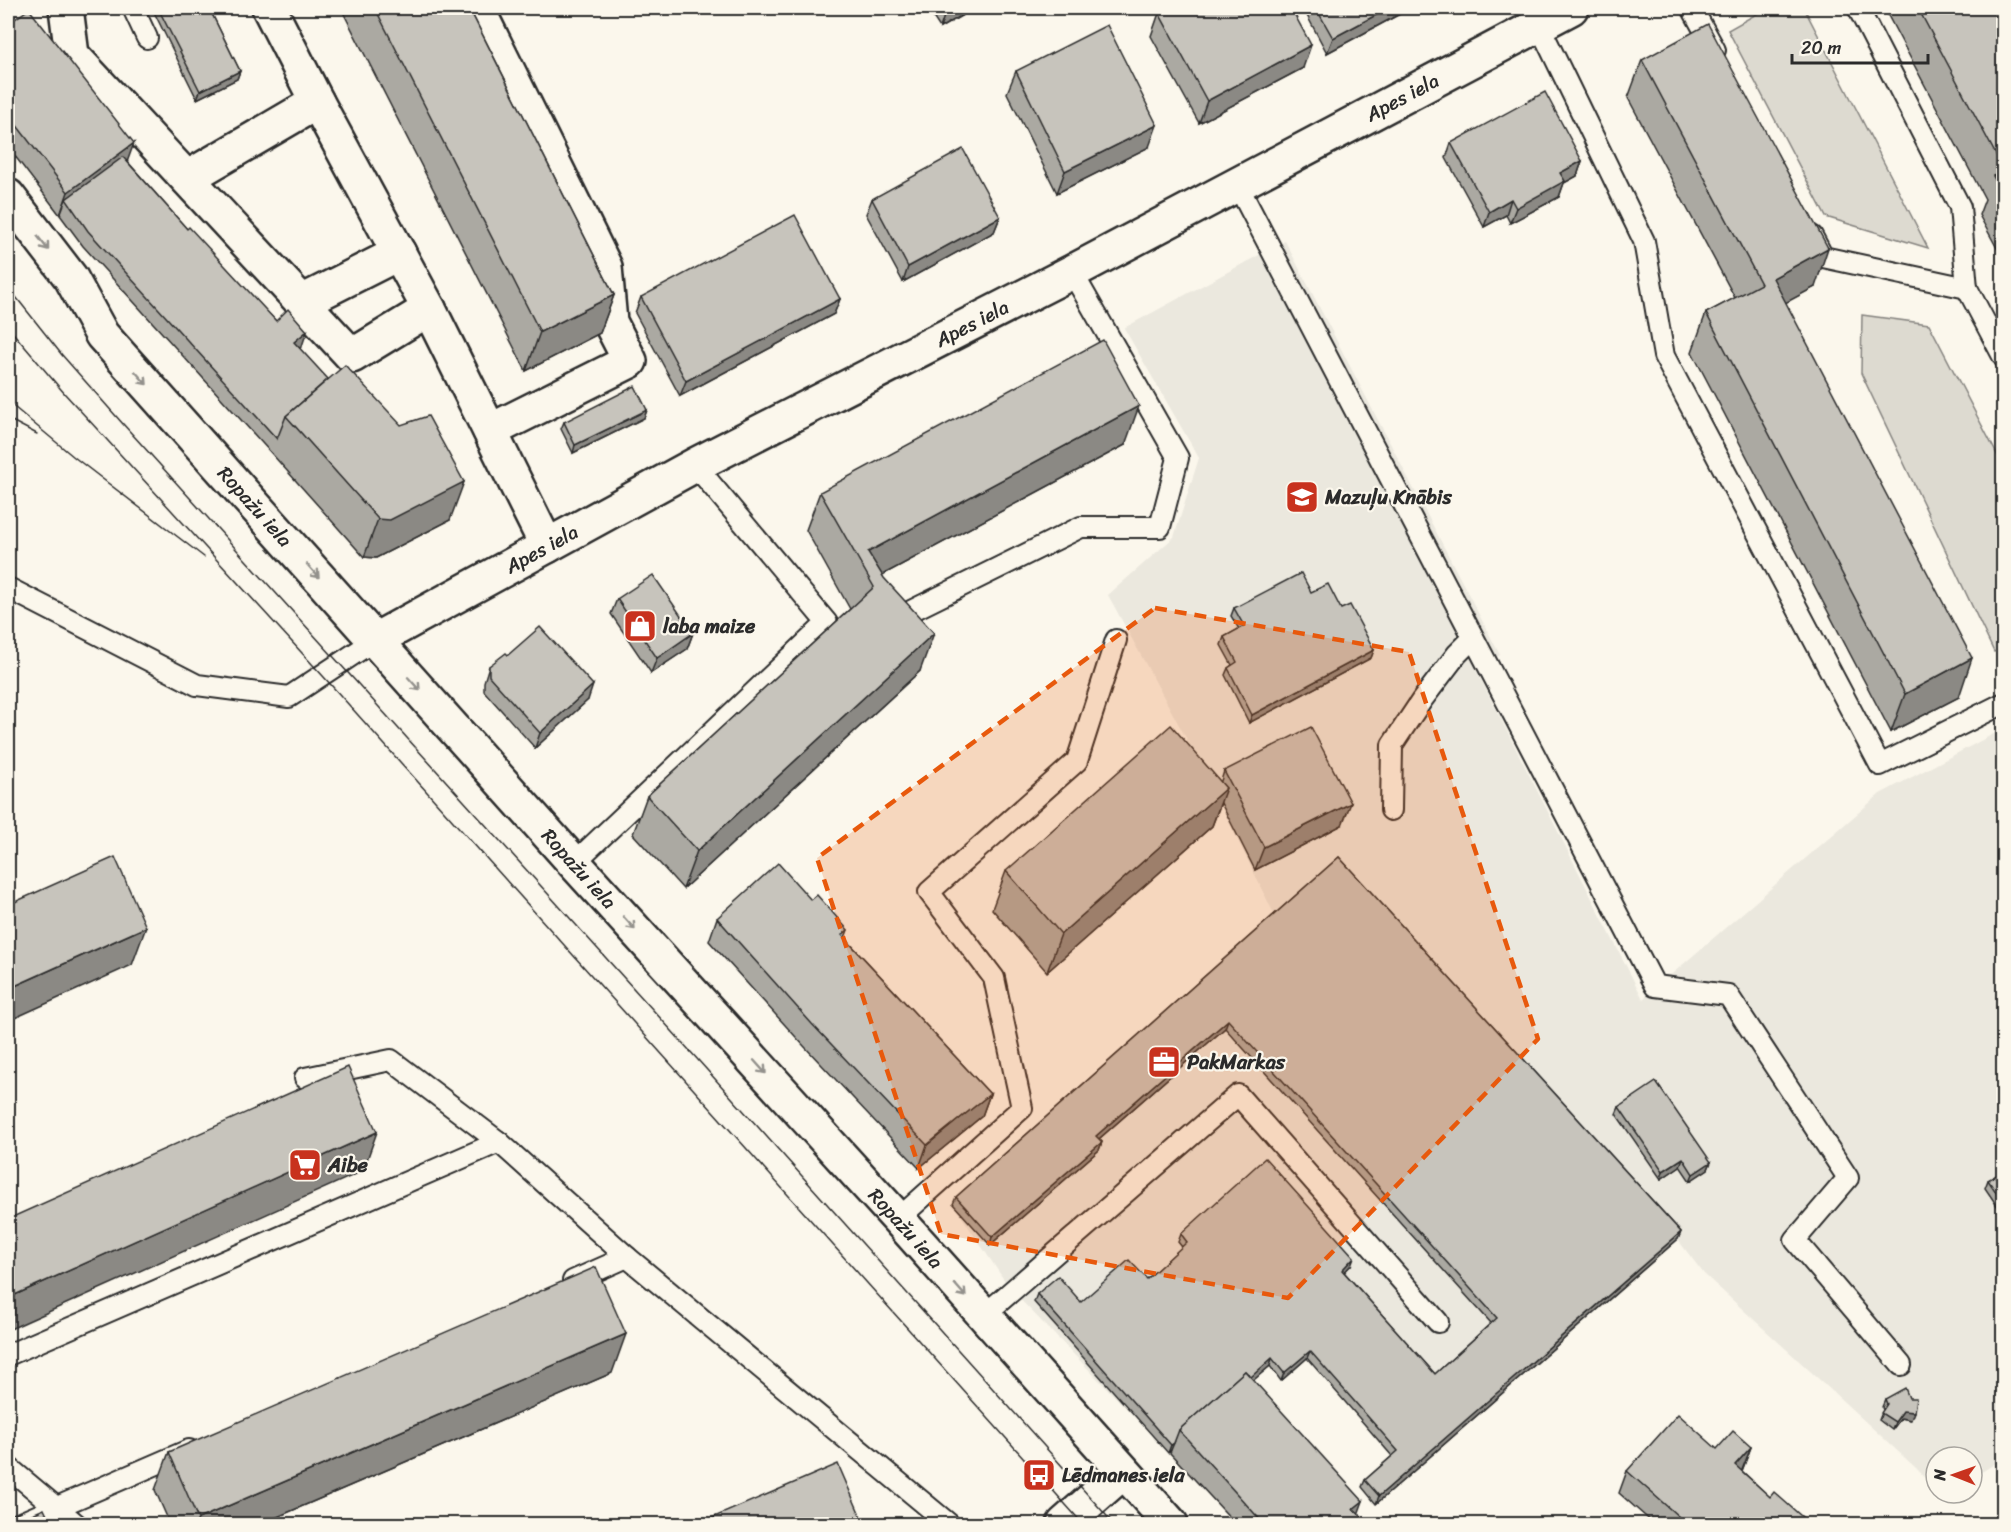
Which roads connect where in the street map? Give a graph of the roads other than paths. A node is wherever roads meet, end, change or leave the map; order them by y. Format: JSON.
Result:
{"nodes":[{"id":1,"x":66,"y":8,"type":"edge"},
{"id":2,"x":133,"y":8,"type":"edge"},
{"id":3,"x":269,"y":8,"type":"edge"},
{"id":4,"x":477,"y":8,"type":"edge"},
{"id":5,"x":1692,"y":8,"type":"edge"},
{"id":6,"x":1858,"y":8,"type":"edge"},
{"id":7,"x":1557,"y":13,"type":"edge"},
{"id":8,"x":147,"y":38,"type":"dead end"},
{"id":9,"x":1725,"y":70,"type":"edge"},
{"id":10,"x":317,"y":102,"type":"junction"},
{"id":11,"x":187,"y":178,"type":"junction"},
{"id":12,"x":1237,"y":184,"type":"junction"},
{"id":13,"x":8,"y":196,"type":"edge"},
{"id":14,"x":1801,"y":215,"type":"edge"},
{"id":15,"x":399,"y":253,"type":"junction"},
{"id":16,"x":1072,"y":272,"type":"junction"},
{"id":17,"x":1967,"y":288,"type":"junction"},
{"id":18,"x":302,"y":302,"type":"junction"},
{"id":19,"x":429,"y":309,"type":"junction"},
{"id":20,"x":2004,"y":358,"type":"edge"},
{"id":21,"x":490,"y":431,"type":"junction"},
{"id":22,"x":695,"y":465,"type":"junction"},
{"id":23,"x":547,"y":546,"type":"junction"},
{"id":24,"x":8,"y":588,"type":"edge"},
{"id":25,"x":911,"y":610,"type":"edge"},
{"id":26,"x":1473,"y":638,"type":"junction"},
{"id":27,"x":375,"y":640,"type":"junction"},
{"id":28,"x":1116,"y":640,"type":"dead end"},
{"id":29,"x":2004,"y":703,"type":"edge"},
{"id":30,"x":1391,"y":810,"type":"dead end"},
{"id":31,"x":574,"y":863,"type":"junction"},
{"id":32,"x":305,"y":1078,"type":"dead end"},
{"id":33,"x":499,"y":1143,"type":"junction"},
{"id":34,"x":898,"y":1219,"type":"junction"},
{"id":35,"x":627,"y":1257,"type":"junction"},
{"id":36,"x":550,"y":1291,"type":"edge"},
{"id":37,"x":983,"y":1316,"type":"junction"},
{"id":38,"x":1438,"y":1322,"type":"dead end"},
{"id":39,"x":8,"y":1355,"type":"edge"},
{"id":40,"x":1901,"y":1365,"type":"dead end"},
{"id":41,"x":210,"y":1441,"type":"edge"},
{"id":42,"x":8,"y":1467,"type":"edge"},
{"id":43,"x":1122,"y":1472,"type":"junction"},
{"id":44,"x":57,"y":1508,"type":"junction"},
{"id":45,"x":18,"y":1524,"type":"edge"},
{"id":46,"x":76,"y":1524,"type":"edge"},
{"id":47,"x":949,"y":1524,"type":"edge"},
{"id":48,"x":1064,"y":1524,"type":"edge"},
{"id":49,"x":1172,"y":1524,"type":"edge"}],
"edges":[{"from":1,"to":11,"type":"street"},
{"from":2,"to":8,"type":"lane"},
{"from":3,"to":10,"type":"street"},
{"from":4,"to":21,"type":"street"},
{"from":5,"to":9,"type":"lane"},
{"from":6,"to":17,"type":"lane"},
{"from":7,"to":12,"type":"street","name":"Apes iela"},
{"from":7,"to":29,"type":"lane"},
{"from":10,"to":11,"type":"street"},
{"from":10,"to":15,"type":"street"},
{"from":11,"to":18,"type":"street"},
{"from":12,"to":16,"type":"street","name":"Apes iela"},
{"from":12,"to":26,"type":"lane"},
{"from":13,"to":27,"type":"street","name":"Ropažu iela","one_way":true},
{"from":14,"to":17,"type":"lane"},
{"from":15,"to":18,"type":"street"},
{"from":15,"to":19,"type":"street"},
{"from":16,"to":22,"type":"street","name":"Apes iela"},
{"from":16,"to":25,"type":"lane"},
{"from":17,"to":20,"type":"lane"},
{"from":18,"to":19,"type":"street"},
{"from":19,"to":21,"type":"street"},
{"from":21,"to":23,"type":"street"},
{"from":22,"to":23,"type":"street","name":"Apes iela"},
{"from":22,"to":31,"type":"lane"},
{"from":23,"to":27,"type":"street","name":"Apes iela"},
{"from":24,"to":27,"type":"lane"},
{"from":26,"to":30,"type":"lane"},
{"from":26,"to":40,"type":"lane"},
{"from":27,"to":31,"type":"street","name":"Ropažu iela","one_way":true},
{"from":28,"to":34,"type":"lane"},
{"from":31,"to":34,"type":"street","name":"Ropažu iela","one_way":true},
{"from":32,"to":33,"type":"lane"},
{"from":33,"to":35,"type":"lane"},
{"from":33,"to":39,"type":"lane"},
{"from":34,"to":37,"type":"street","name":"Ropažu iela","one_way":true},
{"from":35,"to":36,"type":"lane"},
{"from":35,"to":47,"type":"lane"},
{"from":37,"to":38,"type":"lane"},
{"from":37,"to":43,"type":"street","name":"Ropažu iela"},
{"from":41,"to":44,"type":"lane"},
{"from":42,"to":44,"type":"lane"},
{"from":43,"to":48,"type":"street"},
{"from":43,"to":49,"type":"street","name":"Ropažu iela"},
{"from":44,"to":45,"type":"lane"},
{"from":44,"to":46,"type":"lane"}]}
